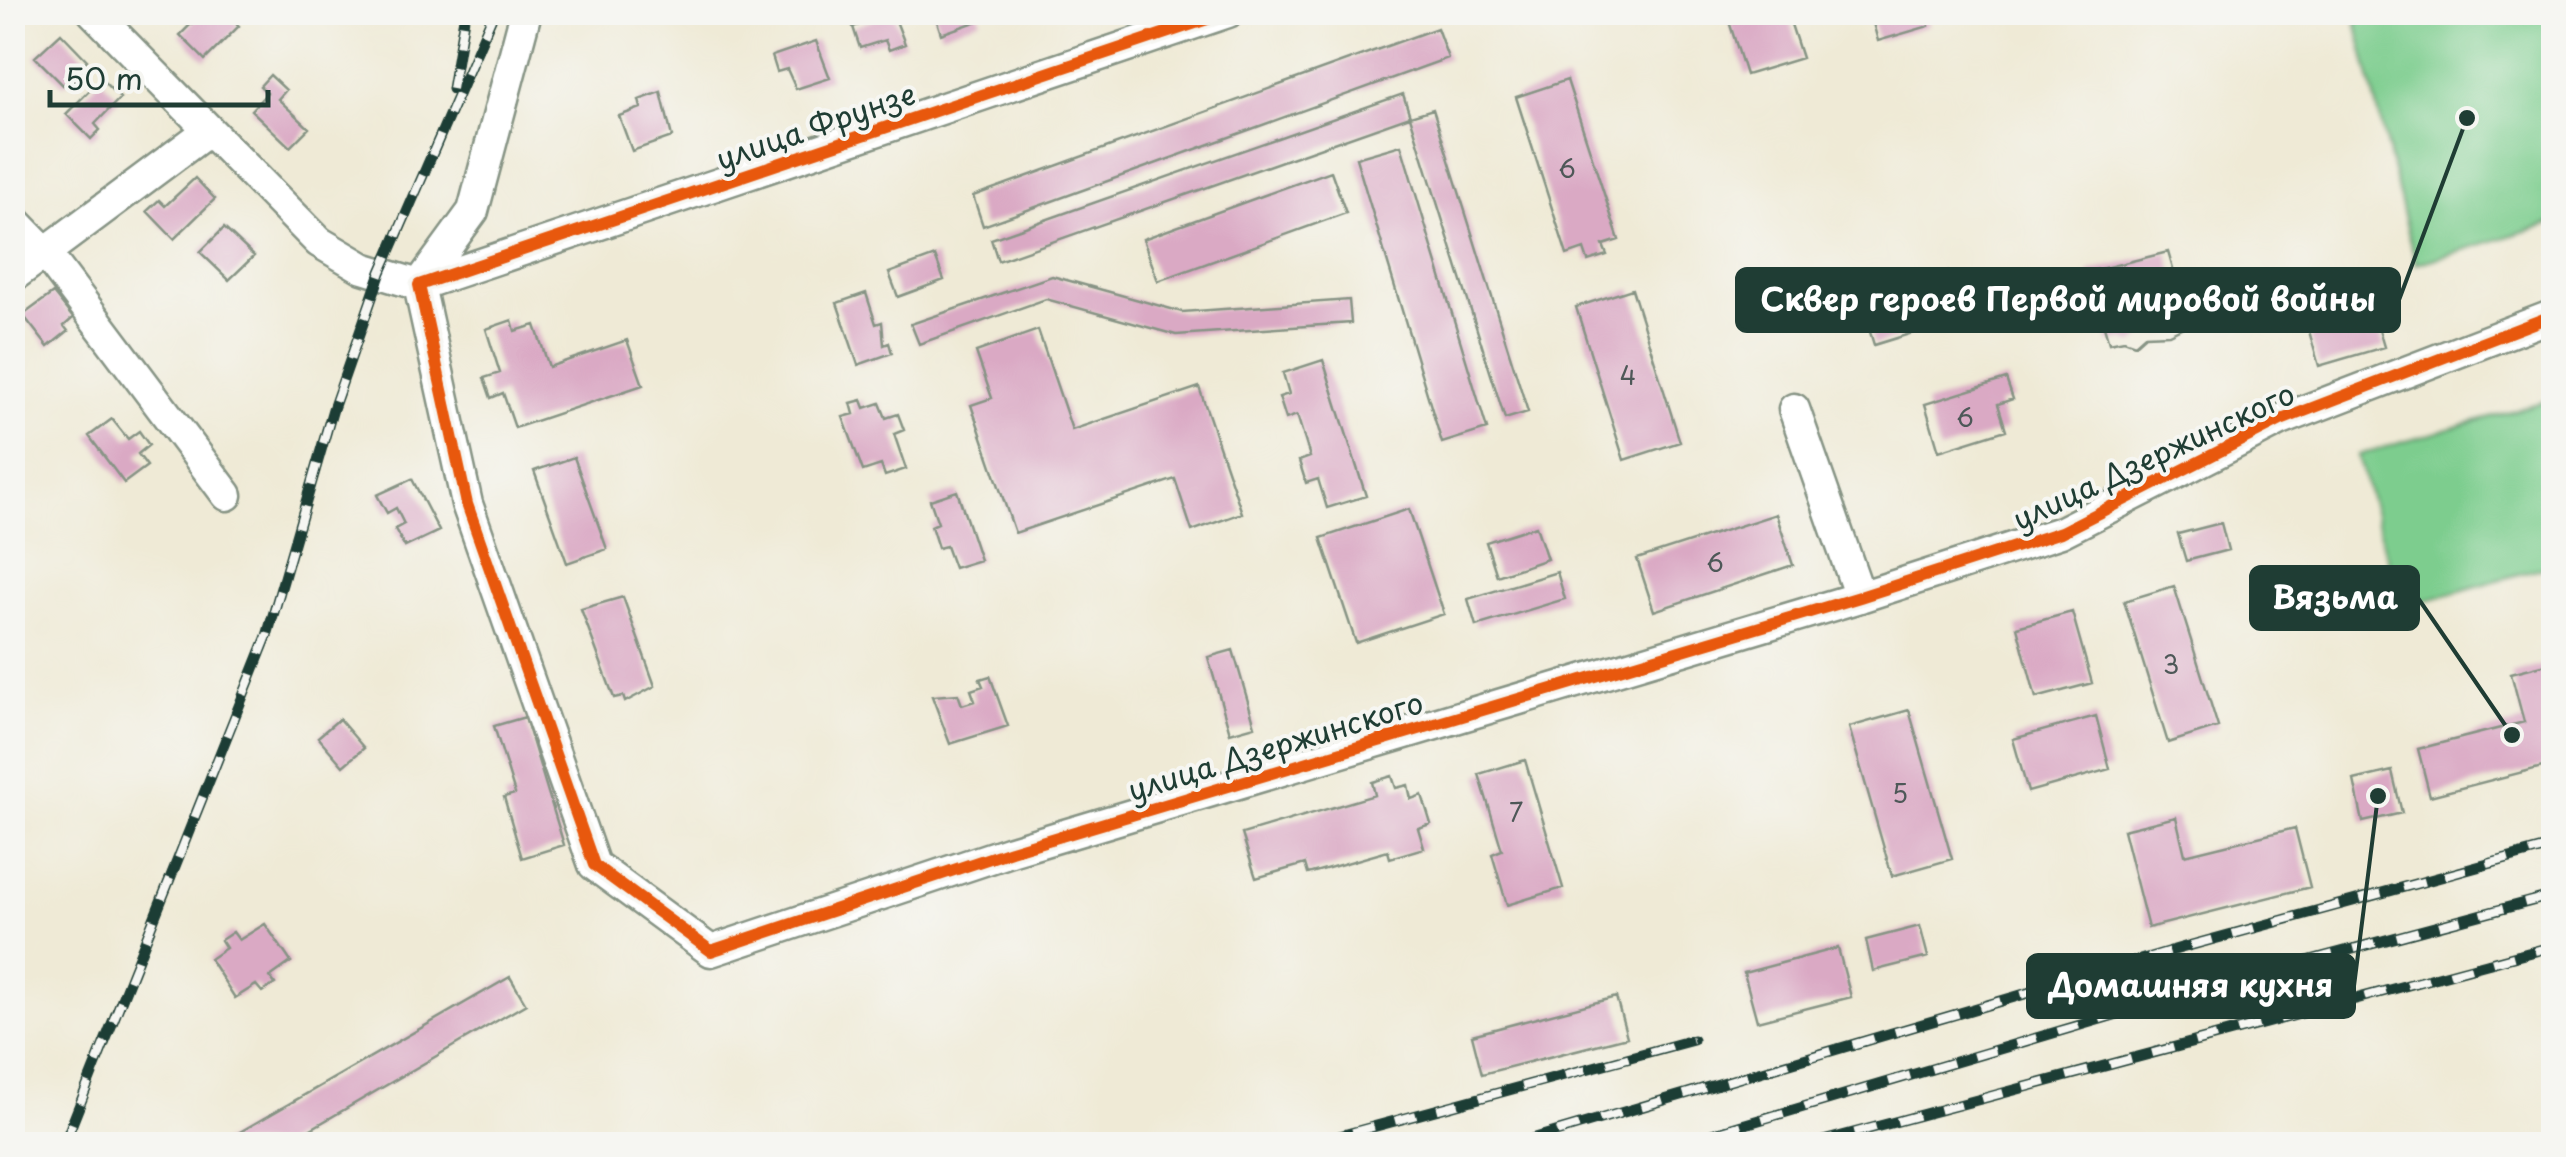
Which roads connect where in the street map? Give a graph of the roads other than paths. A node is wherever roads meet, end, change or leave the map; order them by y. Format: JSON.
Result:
{"nodes":[{"id":1,"x":93,"y":12,"type":"edge"},
{"id":2,"x":526,"y":12,"type":"edge"},
{"id":3,"x":1228,"y":12,"type":"edge"},
{"id":4,"x":208,"y":131,"type":"junction"},
{"id":5,"x":12,"y":218,"type":"edge"},
{"id":6,"x":44,"y":251,"type":"junction"},
{"id":7,"x":12,"y":278,"type":"edge"},
{"id":8,"x":418,"y":285,"type":"junction"},
{"id":9,"x":2554,"y":315,"type":"edge"},
{"id":10,"x":1794,"y":409,"type":"dead end"},
{"id":11,"x":227,"y":495,"type":"dead end"},
{"id":12,"x":1860,"y":597,"type":"junction"}],
"edges":[{"from":1,"to":4,"type":"street"},
{"from":2,"to":8,"type":"street"},
{"from":3,"to":8,"type":"street","name":"улица Фрунзе"},
{"from":4,"to":6,"type":"street"},
{"from":4,"to":8,"type":"street"},
{"from":5,"to":6,"type":"street"},
{"from":6,"to":7,"type":"street"},
{"from":6,"to":11,"type":"street"},
{"from":8,"to":12,"type":"street","name":"улица Дзержинского"},
{"from":9,"to":12,"type":"street","name":"улица Дзержинского"},
{"from":10,"to":12,"type":"street"}]}
